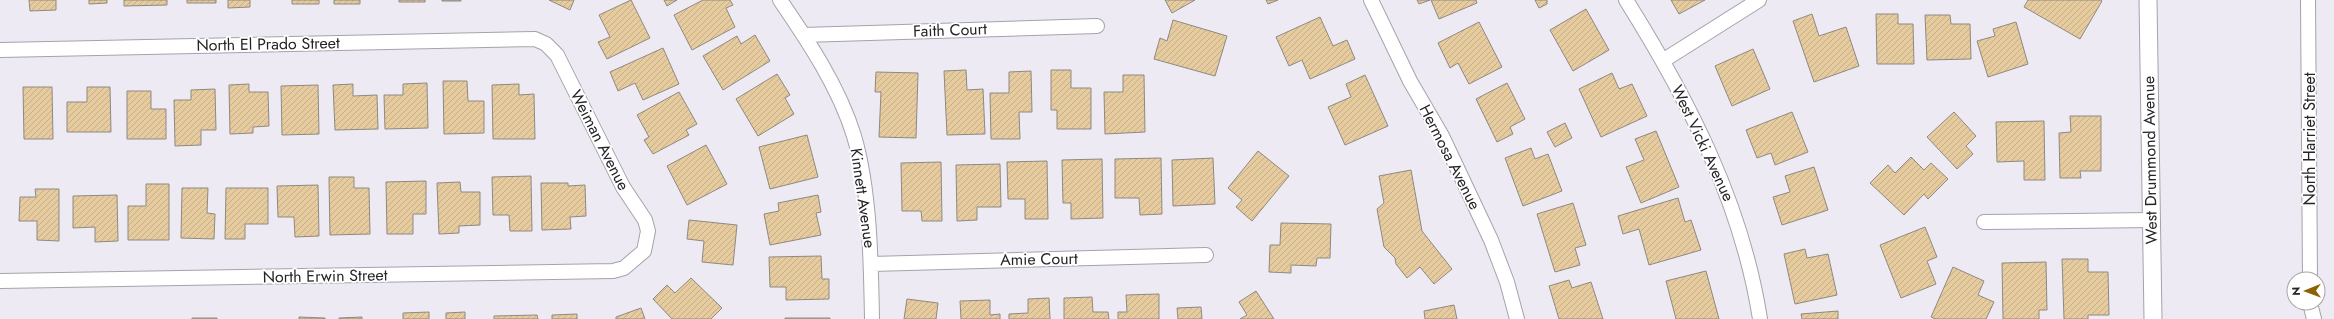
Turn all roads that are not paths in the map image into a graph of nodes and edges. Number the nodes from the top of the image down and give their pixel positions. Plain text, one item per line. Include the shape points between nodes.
1 (780, 0) edge
2 (1371, 0) edge
3 (1626, 0) edge
4 (1759, 0) edge
5 (2148, 0) edge
6 (2308, 0) edge
7 (1097, 26) dead end
8 (804, 35) junction
9 (535, 39) joint
10 (0, 50) edge
11 (1664, 60) junction
12 (2151, 220) junction
13 (1984, 222) dead end
14 (644, 250) joint
15 (1206, 255) dead end
16 (872, 264) junction
17 (2310, 271) edge
18 (0, 281) edge
19 (872, 319) edge
20 (1516, 319) edge
21 (1760, 319) edge
22 (2153, 319) edge

1 - 8 street, Kinnett Avenue
2 - 20 street, Hermosa Avenue via 1410,81 1442,136 1491,240 1507,282
3 - 11 street, West Vicki Avenue
4 - 11 street
5 - 12 street, West Drummond Avenue
6 - 17 street, North Harriet Street
7 - 8 street, Faith Court
8 - 16 street, Kinnett Avenue via 833,87 853,134 861,164
9 - 10 street, North El Prado Street
9 - 14 street, Weiman Avenue via 546,44 558,55 622,187 645,220 648,231
11 - 21 street, West Vicki Avenue via 1729,197 1756,289
12 - 13 street
12 - 22 street, West Drummond Avenue
14 - 18 street, North Erwin Street via 624,268 613,271
15 - 16 street, Amie Court
16 - 19 street, Kinnett Avenue

